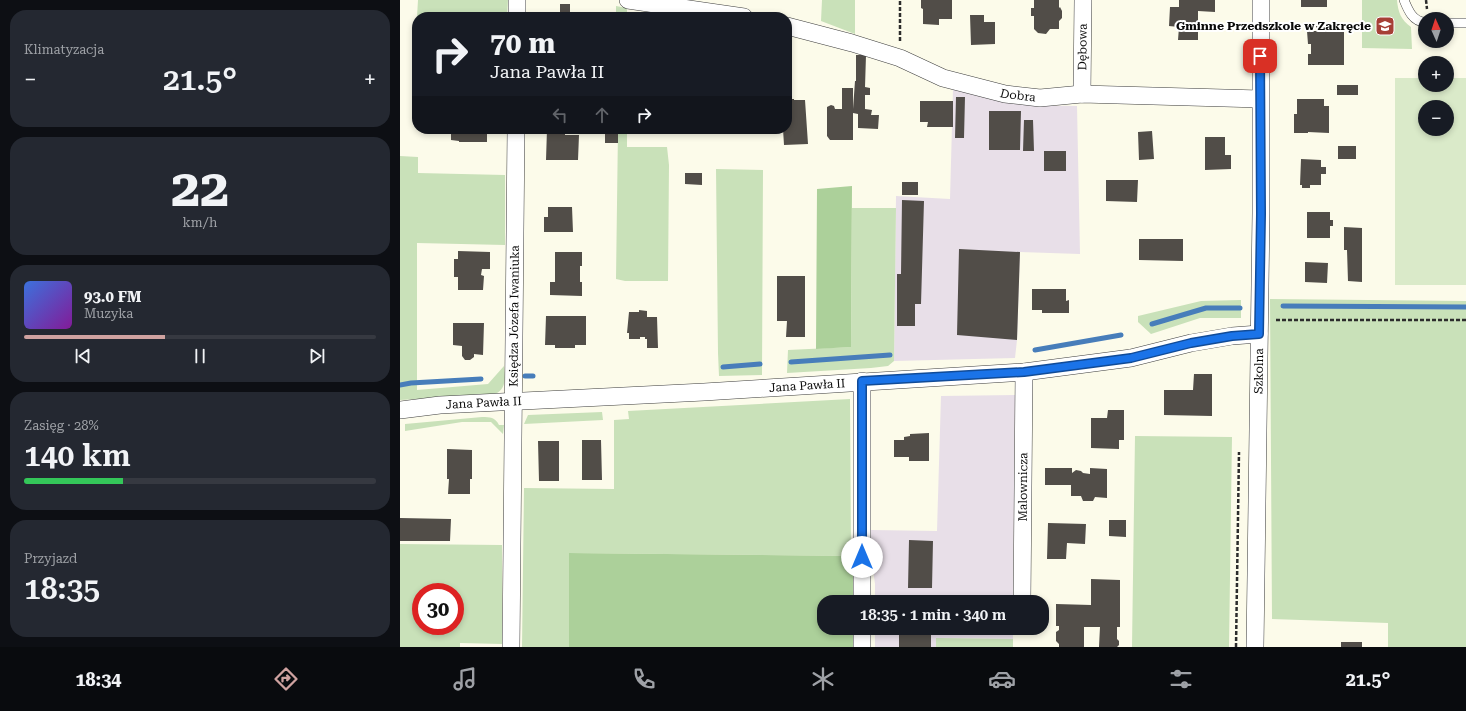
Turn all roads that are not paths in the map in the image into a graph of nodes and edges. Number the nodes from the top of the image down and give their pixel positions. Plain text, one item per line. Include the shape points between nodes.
1 (518, 0) edge
2 (628, 0) edge
3 (1083, 0) edge
4 (1261, 0) edge
5 (1404, 0) edge
6 (517, 12) edge
7 (710, 12) edge
8 (1418, 20) edge
9 (1454, 23) edge
10 (1466, 23) edge
11 (792, 27) edge
12 (1082, 94) junction
13 (1260, 99) junction
14 (516, 134) edge
15 (1259, 327) junction
16 (1024, 372) junction
17 (862, 381) junction
18 (513, 401) junction
19 (400, 410) edge
20 (862, 595) edge
21 (1022, 595) edge
22 (862, 635) edge
23 (511, 647) edge
24 (862, 647) edge
25 (1255, 647) edge

1 - 6 street
2 - 7 street
3 - 12 street, Dębowa
4 - 13 street, Szkolna
5 - 8 lane via 1410,14
9 - 10 lane
11 - 12 street, Dobra via 852,42 900,58 943,78 1005,94 1040,98
12 - 13 street, Dobra
13 - 15 street, Szkolna
14 - 18 street, Księdza Józefa Iwaniuka
15 - 16 street, Jana Pawła II via 1232,336 1131,358
15 - 25 street, Szkolna
16 - 17 street, Jana Pawła II
16 - 21 street, Malownicza
17 - 18 street, Jana Pawła II
17 - 20 street
18 - 19 street, Jana Pawła II
18 - 23 street, Księdza Józefa Iwaniuka
22 - 24 street

